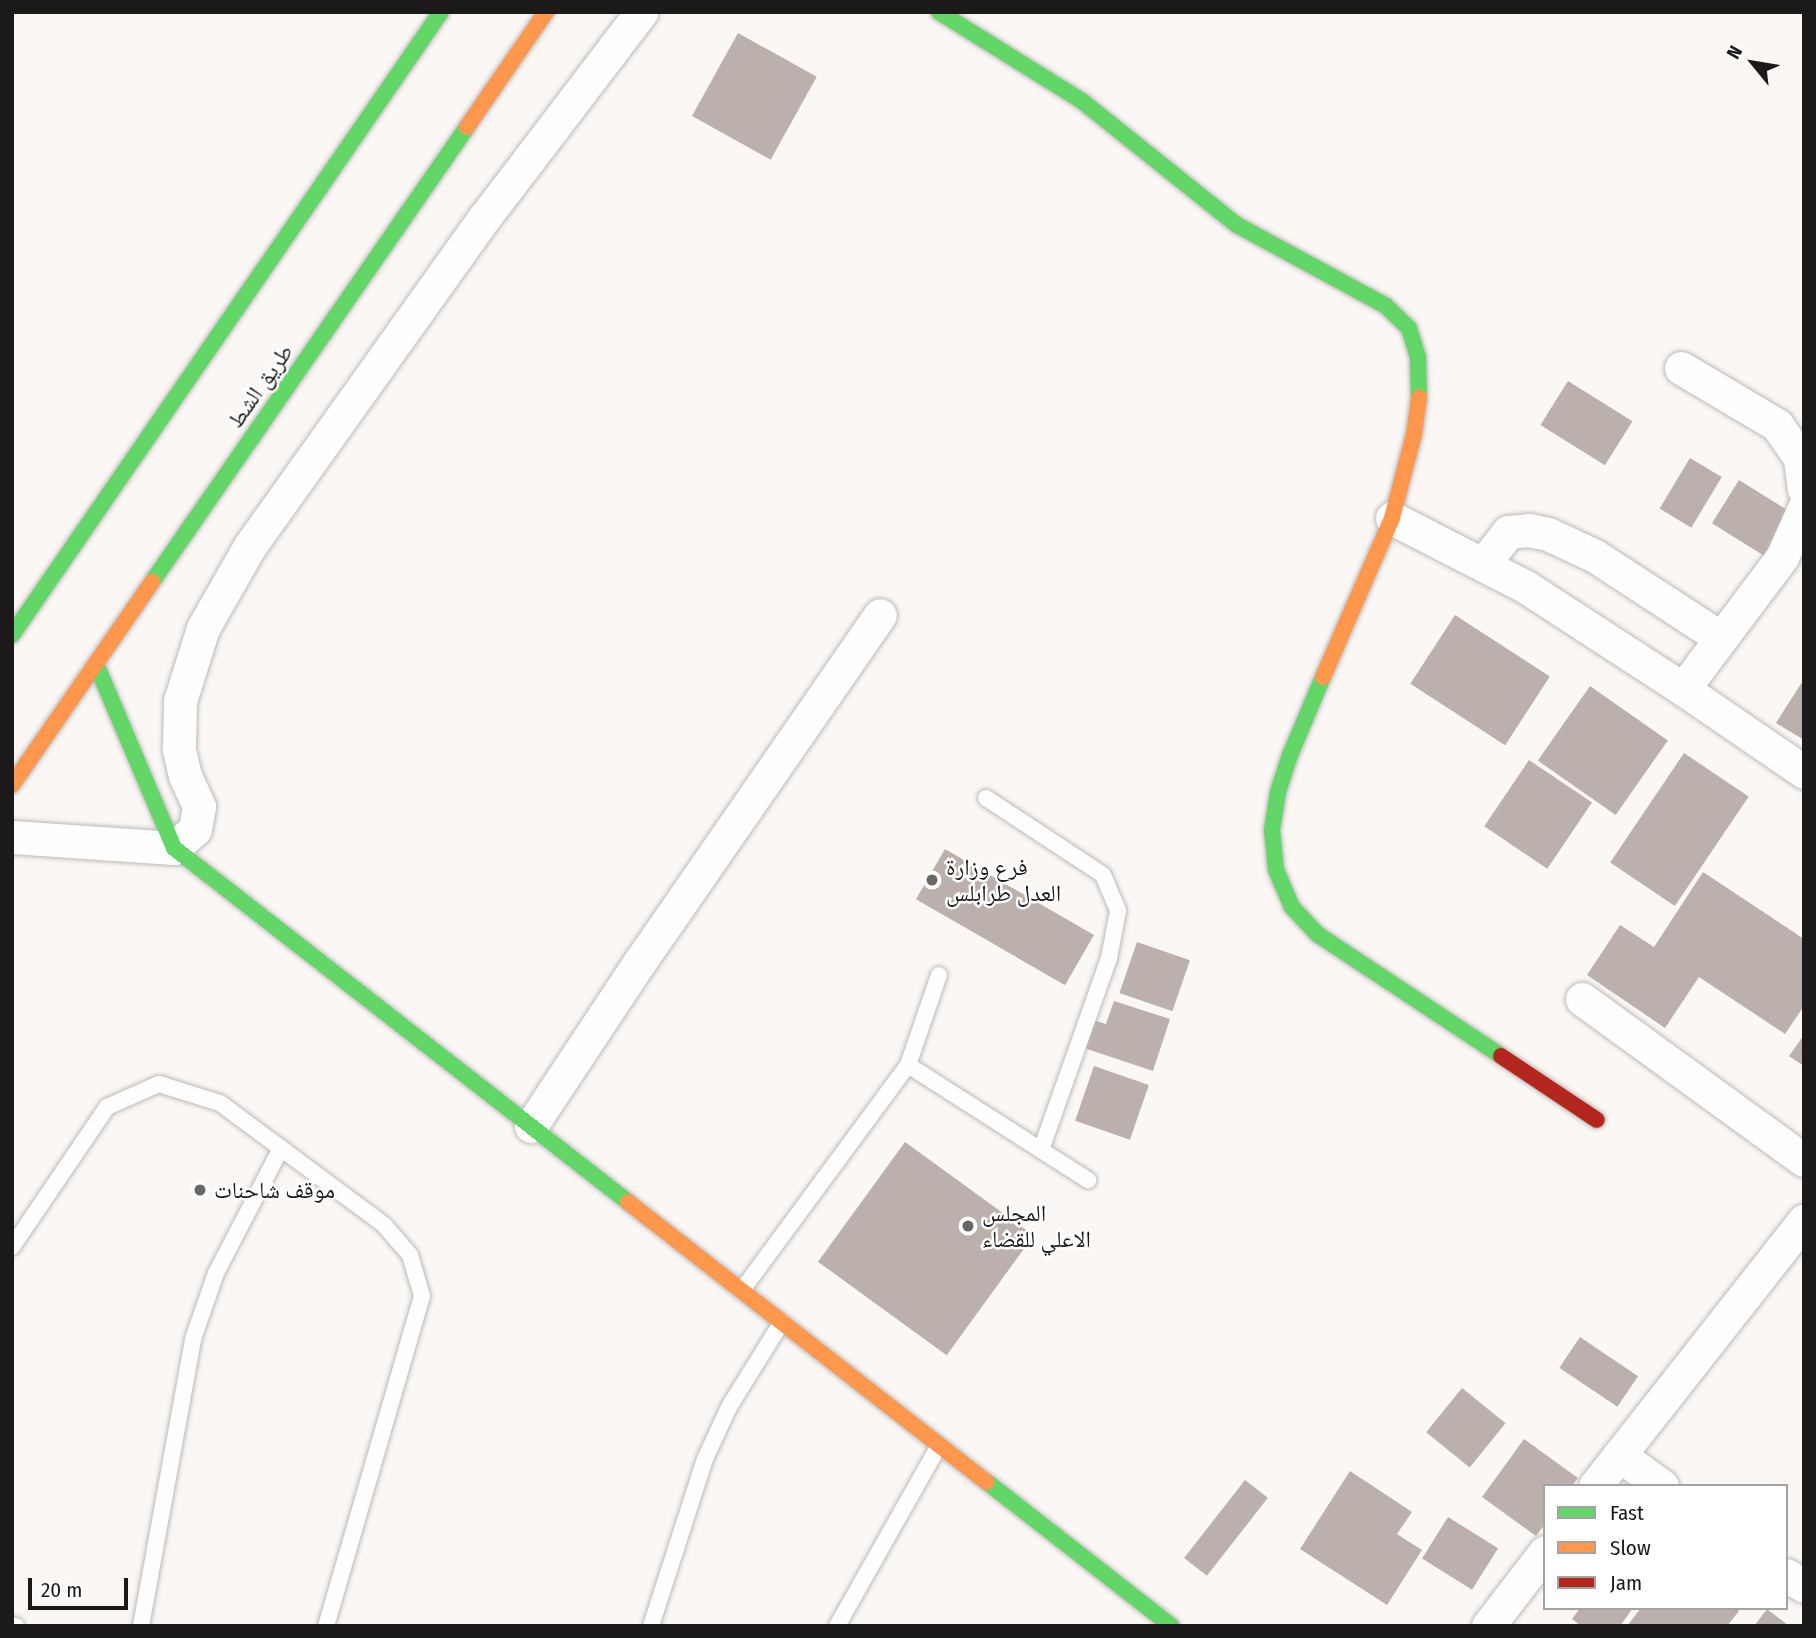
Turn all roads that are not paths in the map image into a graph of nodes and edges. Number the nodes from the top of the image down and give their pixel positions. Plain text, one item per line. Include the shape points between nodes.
1 (441, 12) edge
2 (546, 12) edge
3 (641, 12) edge
4 (939, 12) edge
5 (1681, 368) dead end
6 (1804, 489) edge
7 (1804, 508) edge
8 (1392, 518) junction
9 (1484, 563) junction
10 (880, 615) dead end
11 (12, 635) edge
12 (1721, 638) junction
13 (96, 664) junction
14 (1684, 689) junction
15 (1804, 772) edge
16 (12, 785) edge
17 (986, 798) dead end
18 (12, 837) edge
19 (174, 848) junction
20 (939, 975) dead end
21 (1582, 999) dead end
22 (908, 1065) junction
23 (1597, 1120) dead end
24 (531, 1126) junction
25 (281, 1148) junction
26 (1041, 1150) junction
27 (1804, 1160) edge
28 (1088, 1180) dead end
29 (1804, 1220) edge
30 (12, 1247) edge
31 (742, 1290) junction
32 (782, 1322) junction
33 (939, 1446) junction
34 (1619, 1455) junction
35 (1597, 1484) edge
36 (1659, 1484) edge
37 (1543, 1555) edge
38 (1788, 1576) edge
39 (1804, 1586) edge
40 (141, 1626) edge
41 (326, 1626) edge
42 (651, 1626) edge
43 (837, 1626) edge
44 (1171, 1626) edge
45 (1488, 1626) edge

1 - 11 main road
2 - 13 main road, طريق الشط
3 - 19 street via 485,217 250,546 203,628 180,701 179,749 199,806 195,829
4 - 8 main road via 1082,100 1237,225 1386,306 1409,328 1418,356 1420,391
5 - 6 street via 1777,425 1800,458
7 - 12 street via 1782,557
8 - 9 street
8 - 23 main road via 1282,780 1272,830 1276,870 1292,907 1317,934
9 - 12 street via 1508,533 1529,530 1548,534 1595,556
9 - 14 street
10 - 24 street
12 - 14 street
13 - 16 main road, طريق الشط
13 - 19 main road
14 - 15 street
17 - 26 lane via 1103,875 1118,911 1109,958
18 - 19 street
19 - 24 main road
20 - 22 lane
21 - 27 street
22 - 26 lane
22 - 31 lane
24 - 31 main road
25 - 30 lane via 220,1103 159,1084 107,1107
25 - 40 lane via 216,1273 193,1339
25 - 41 lane via 384,1225 410,1255 422,1296
26 - 28 lane
29 - 34 street
31 - 32 main road
32 - 33 main road
32 - 42 lane via 729,1407 705,1459
33 - 43 lane
33 - 44 main road
34 - 35 street
34 - 36 street
37 - 45 street
38 - 39 street

